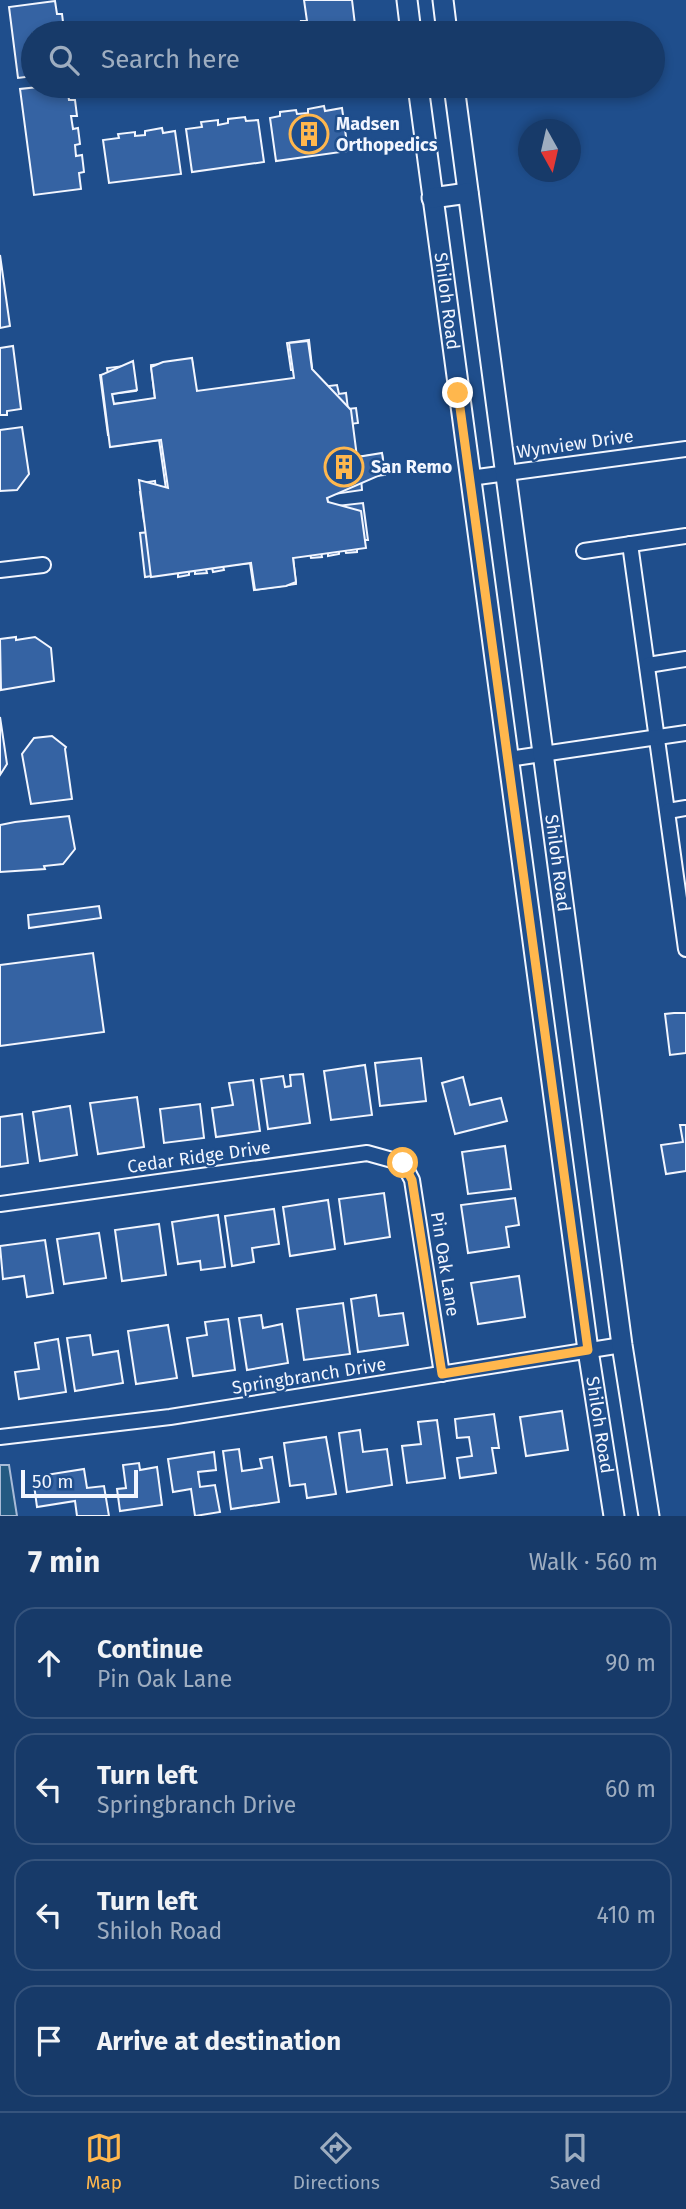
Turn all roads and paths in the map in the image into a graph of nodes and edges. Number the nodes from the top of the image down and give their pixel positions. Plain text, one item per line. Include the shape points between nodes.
1 (407, 0) edge
2 (443, 0) edge
3 (456, 0) edge
4 (410, 21) edge
5 (446, 21) edge
6 (459, 21) edge
7 (420, 98) edge
8 (456, 98) edge
9 (463, 98) edge
10 (457, 110) junction
11 (468, 193) junction
12 (432, 198) junction
13 (686, 449) edge
14 (504, 473) junction
15 (470, 478) junction
16 (686, 536) edge
17 (630, 544) junction
18 (584, 551) dead end
19 (44, 565) dead end
20 (0, 570) edge
21 (686, 659) edge
22 (648, 665) junction
23 (686, 733) edge
24 (658, 737) junction
25 (545, 754) junction
26 (508, 759) junction
27 (686, 808) edge
28 (668, 811) junction
29 (686, 949) edge
30 (577, 1010) junction
31 (542, 1014) junction
32 (403, 1163) joint
33 (0, 1204) edge
34 (622, 1345) junction
35 (588, 1350) junction
36 (442, 1374) junction
37 (0, 1437) edge
38 (614, 1516) edge
39 (649, 1516) edge

1 - 4 main road
2 - 5 main road
3 - 6 main road
7 - 12 main road, Shiloh Road
8 - 10 main road, Shiloh Road
9 - 10 main road
10 - 11 main road, Shiloh Road
11 - 12 main road
11 - 14 main road, Shiloh Road
12 - 15 main road, Shiloh Road
13 - 14 street, Wynview Drive
14 - 15 street, Wynview Drive
14 - 25 main road, Shiloh Road
15 - 26 main road, Shiloh Road
16 - 17 street
17 - 18 street
17 - 22 street
19 - 20 street
21 - 22 street
22 - 24 street
23 - 24 street
24 - 25 street
24 - 28 street
25 - 26 street
25 - 30 main road, Shiloh Road
26 - 31 main road, Shiloh Road
27 - 28 street
28 - 29 street
30 - 31 main road
30 - 34 main road, Shiloh Road
31 - 35 main road, Shiloh Road
32 - 33 street, Cedar Ridge Drive via 367,1153
32 - 36 street, Pin Oak Lane via 412,1180
34 - 35 street, Springbranch Drive
34 - 39 main road, Shiloh Road
35 - 36 street, Springbranch Drive
35 - 38 main road, Shiloh Road
36 - 37 street, Springbranch Drive via 170,1417

